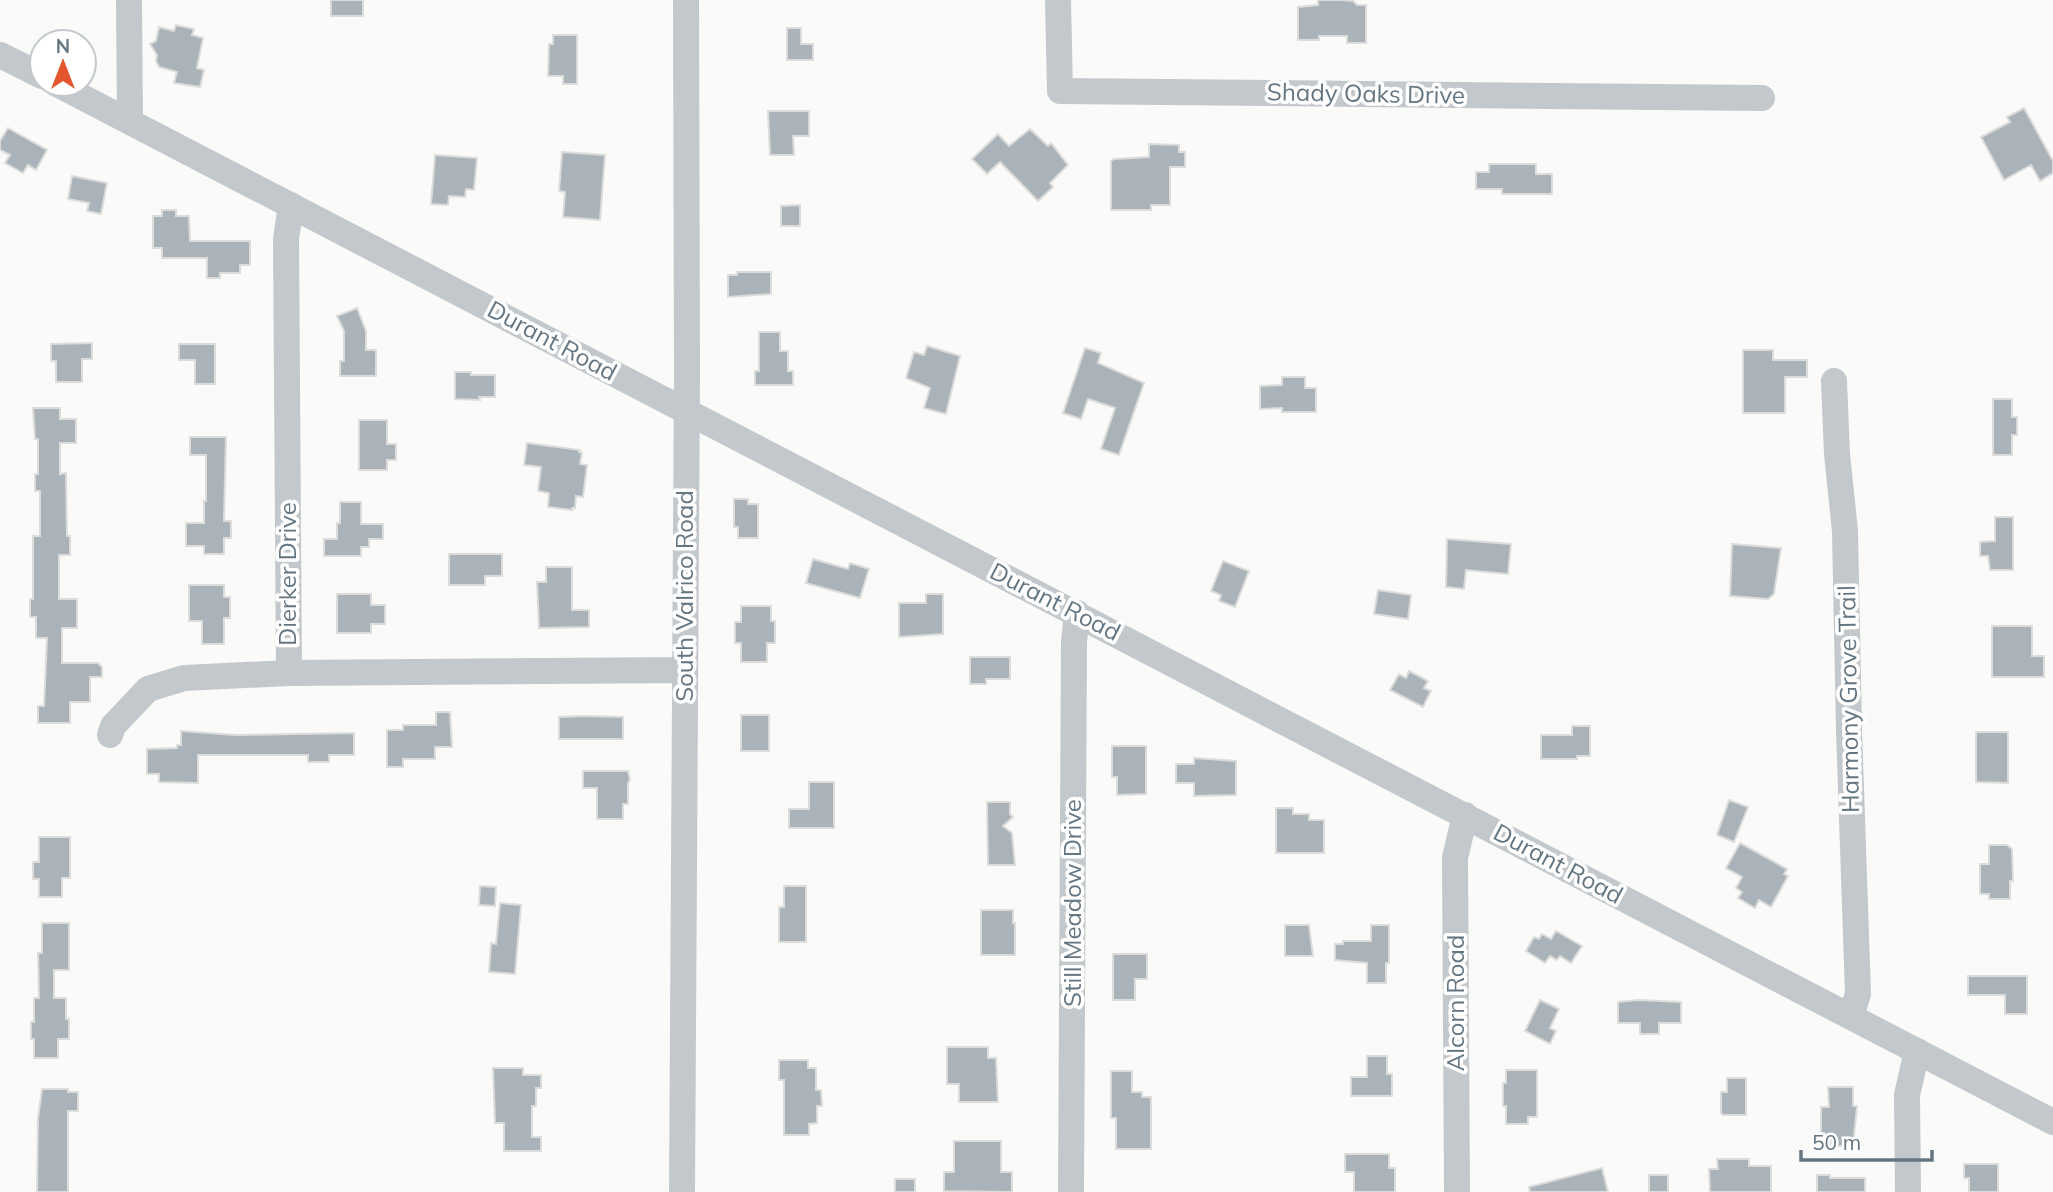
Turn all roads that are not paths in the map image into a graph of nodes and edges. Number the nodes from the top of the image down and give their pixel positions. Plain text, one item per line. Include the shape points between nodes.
1 (129, 0) edge
2 (687, 0) edge
3 (1058, 0) edge
4 (0, 54) edge
5 (28, 69) edge
6 (84, 98) edge
7 (1762, 98) dead end
8 (130, 122) junction
9 (291, 205) junction
10 (1834, 382) dead end
11 (685, 411) junction
12 (1077, 613) junction
13 (684, 670) junction
14 (289, 673) junction
15 (110, 735) dead end
16 (1465, 815) junction
17 (1851, 1016) junction
18 (1917, 1051) junction
19 (2053, 1122) edge
20 (682, 1192) edge
21 (1071, 1192) edge
22 (1457, 1192) edge
23 (1908, 1192) edge

1 - 8 street
2 - 11 street, South Valrico Road
3 - 7 street, Shady Oaks Drive via 1060,91
4 - 5 street
6 - 8 street, Durant Road
8 - 9 street, Durant Road
9 - 11 street, Durant Road
9 - 14 street, Dierker Drive via 286,239
10 - 17 street, Harmony Grove Trail via 1845,531 1858,994
11 - 12 street, Durant Road
11 - 13 street, South Valrico Road
12 - 16 street, Durant Road
12 - 21 street, Still Meadow Drive
13 - 14 street, Dierker Drive
13 - 20 street, South Valrico Road
14 - 15 street via 184,678 148,689
16 - 17 street, Durant Road
16 - 22 street, Alcorn Road via 1455,858
17 - 18 street, Durant Road
18 - 19 street, Durant Road
18 - 23 street via 1907,1095

